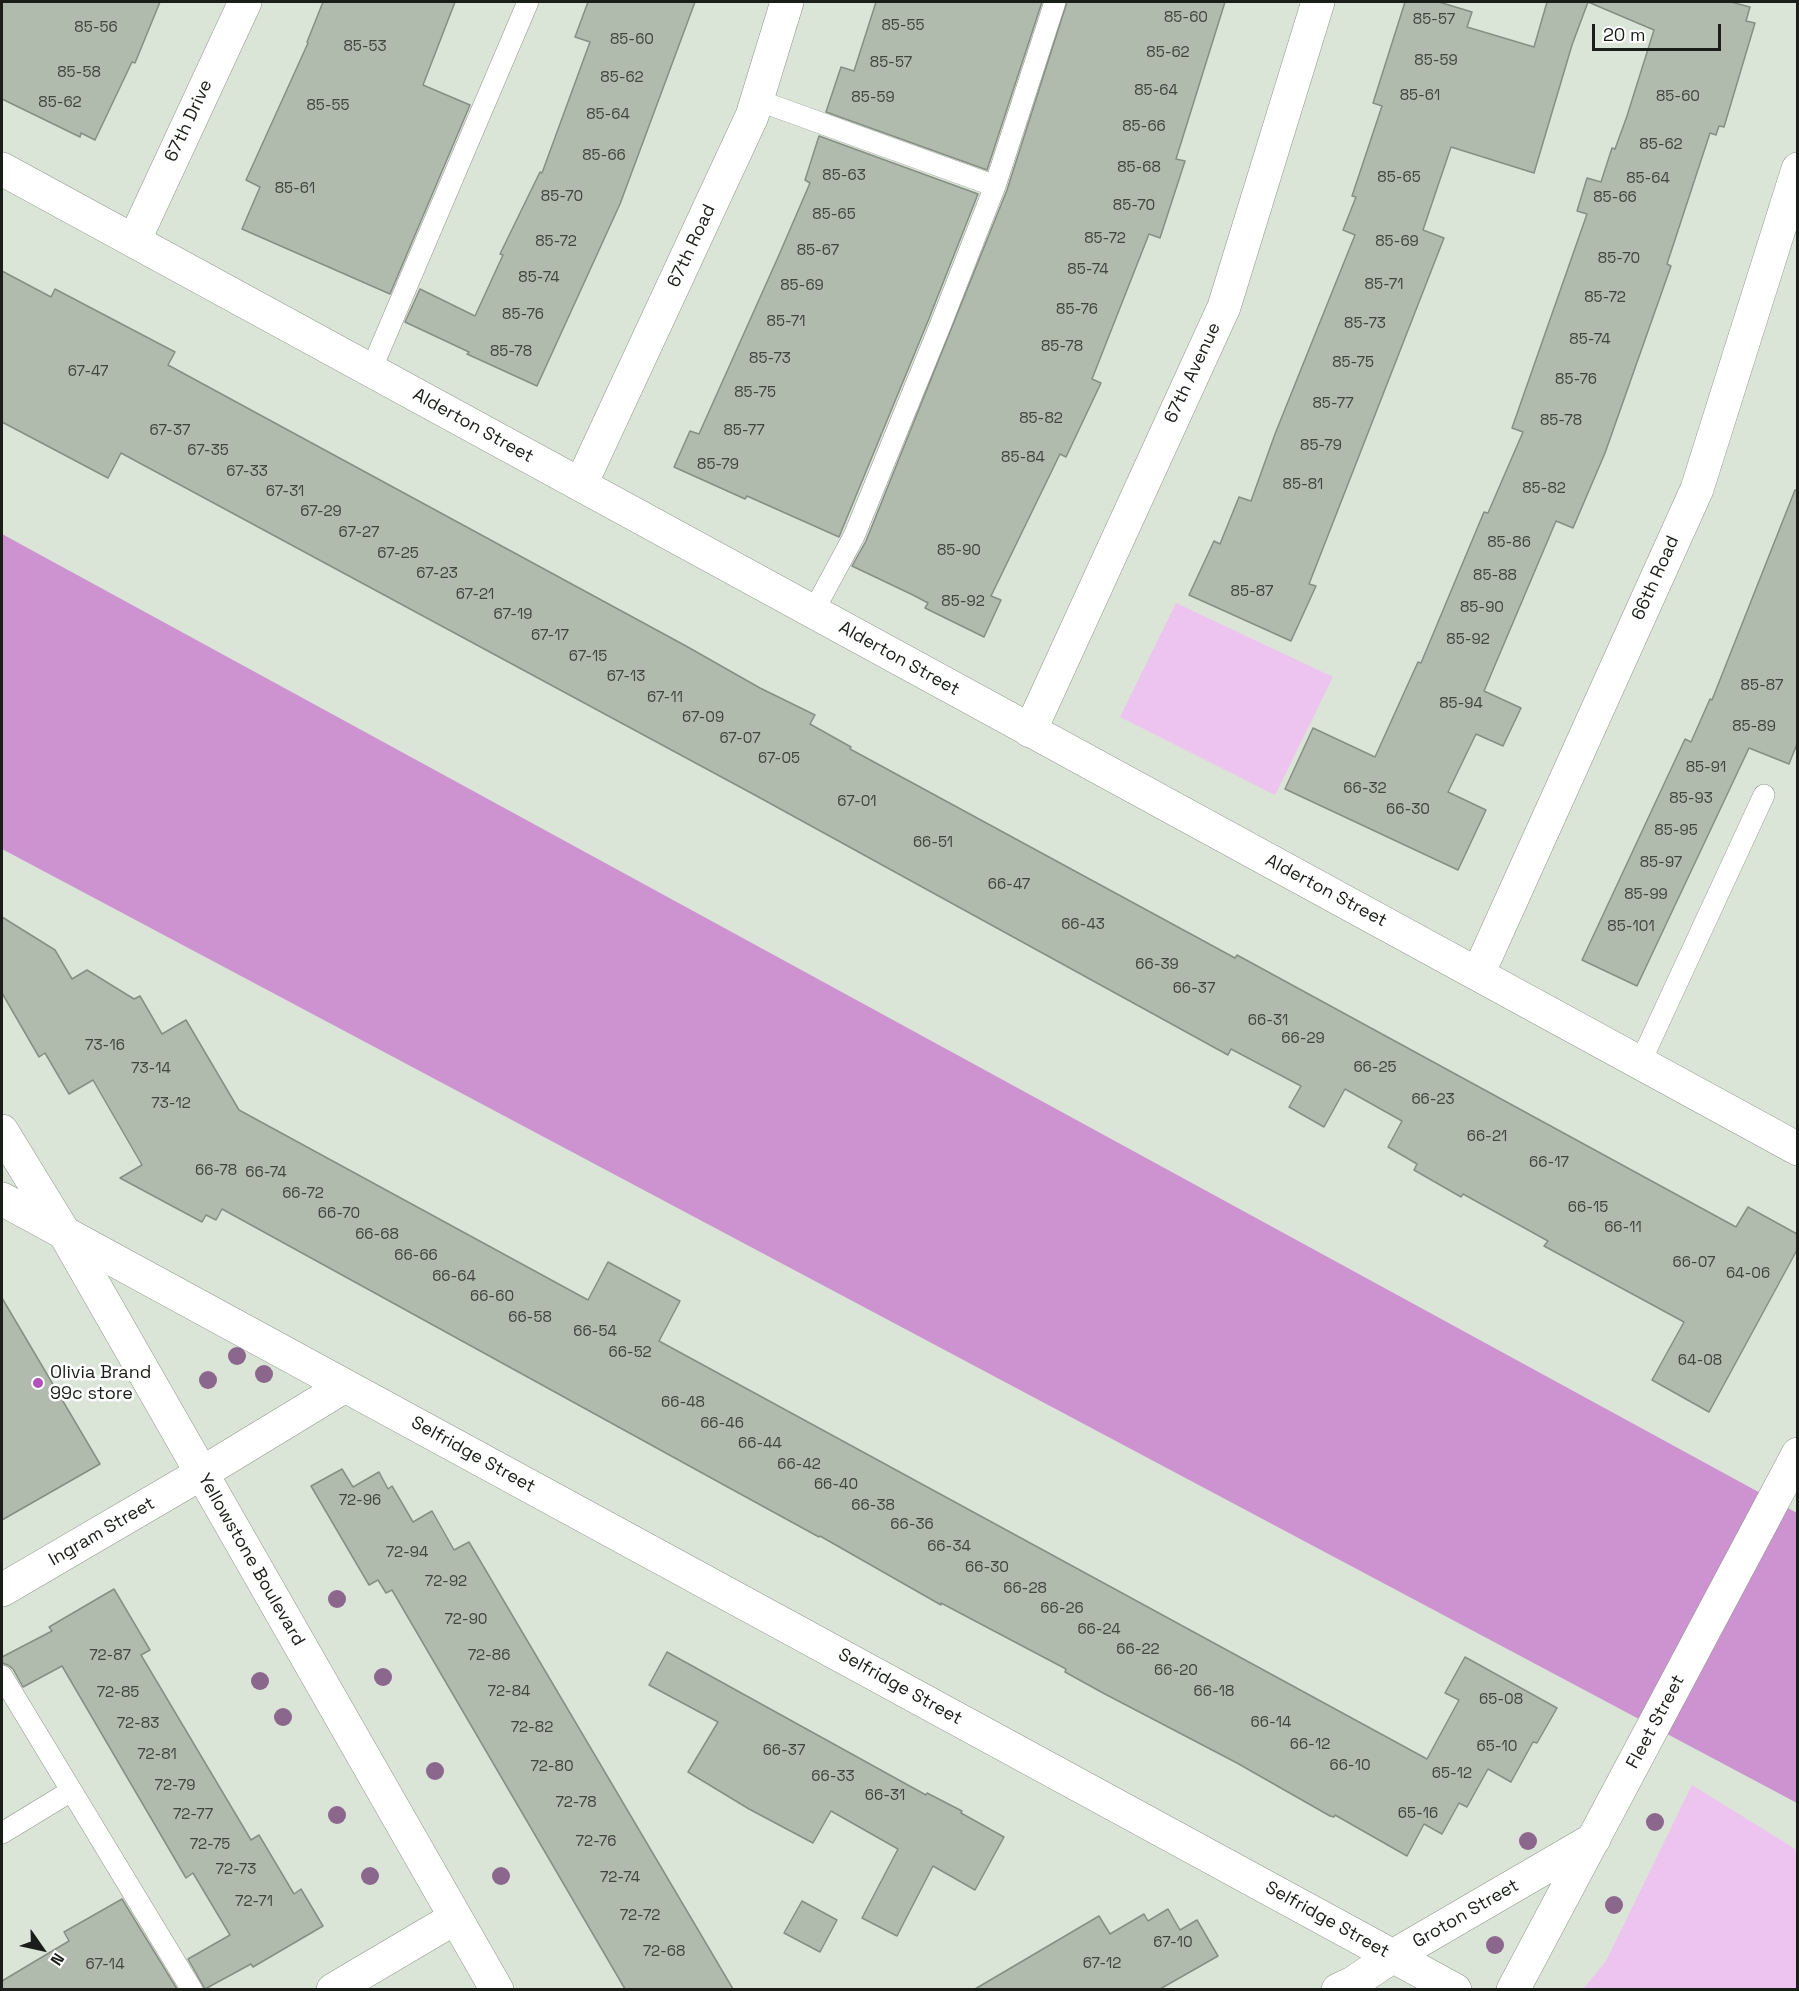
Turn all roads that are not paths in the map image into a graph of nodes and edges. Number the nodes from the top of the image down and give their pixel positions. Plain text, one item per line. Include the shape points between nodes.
1 (245, 2) edge
2 (528, 2) edge
3 (787, 2) edge
4 (1054, 2) edge
5 (1318, 2) edge
6 (757, 100) junction
7 (2, 169) edge
8 (1797, 169) edge
9 (995, 186) junction
10 (134, 241) junction
11 (371, 370) junction
12 (581, 484) junction
13 (813, 612) junction
14 (1030, 730) junction
15 (1764, 795) dead end
16 (1478, 974) junction
17 (1640, 1063) junction
18 (2, 1131) edge
19 (1797, 1149) edge
20 (2, 1199) edge
21 (65, 1234) junction
22 (345, 1386) junction
23 (1797, 1454) edge
24 (201, 1473) junction
25 (2, 1590) edge
26 (2, 1676) edge
27 (71, 1791) junction
28 (2, 1833) edge
29 (1594, 1839) junction
30 (455, 1918) junction
31 (1393, 1956) junction
32 (192, 1989) edge
33 (333, 1989) edge
34 (497, 1989) edge
35 (1338, 1989) edge
36 (1455, 1989) edge
37 (1513, 1989) edge

1 - 10 street, 67th Drive
2 - 11 lane
3 - 6 street, 67th Road
4 - 9 lane
5 - 14 street, 67th Avenue via 1224,307
6 - 9 lane
6 - 12 street, 67th Road
7 - 10 street, Alderton Street
8 - 16 street, 66th Road via 1697,489
9 - 13 lane via 854,536
10 - 11 street, Alderton Street
11 - 12 street, Alderton Street
12 - 13 street, Alderton Street
13 - 14 street, Alderton Street
14 - 16 street, Alderton Street
15 - 17 lane
16 - 17 street, Alderton Street
17 - 19 street, Alderton Street
18 - 21 street, Yellowstone Boulevard
20 - 21 street, Selfridge Street
21 - 22 street, Selfridge Street
21 - 24 street, Yellowstone Boulevard
22 - 24 street
22 - 31 street, Selfridge Street
23 - 29 street, Fleet Street
24 - 25 street, Ingram Street
24 - 30 street, Yellowstone Boulevard
26 - 27 lane
27 - 28 lane
27 - 32 lane
29 - 31 street, Groton Street
29 - 37 street, Fleet Street
30 - 33 street
30 - 34 street, Yellowstone Boulevard
31 - 35 street, Groton Street
31 - 36 street, Selfridge Street

